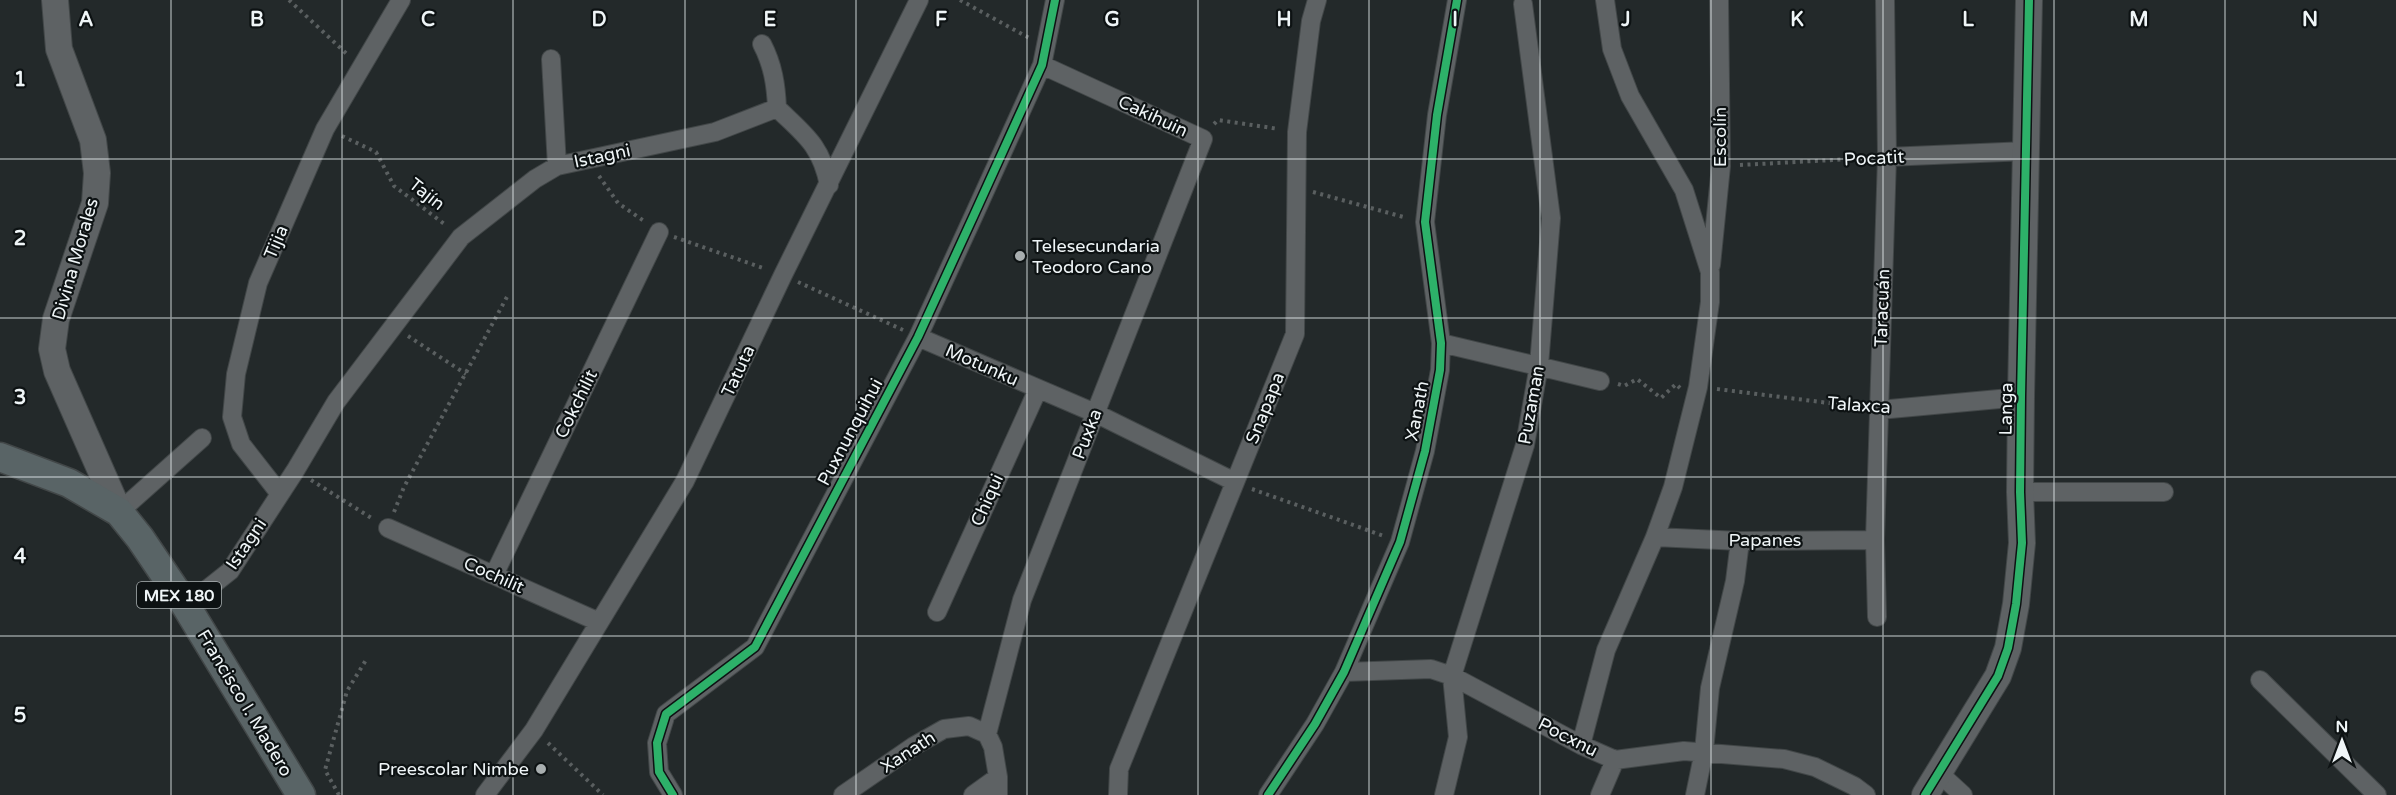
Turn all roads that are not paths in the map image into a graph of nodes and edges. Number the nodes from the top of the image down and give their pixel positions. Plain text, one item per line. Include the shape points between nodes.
1 (55, 0) edge
2 (400, 0) edge
3 (919, 0) edge
4 (1054, 0) edge
5 (1317, 0) edge
6 (1457, 0) edge
7 (1605, 0) edge
8 (1719, 0) edge
9 (1885, 0) edge
10 (2029, 0) edge
11 (1523, 4) dead end
12 (762, 44) dead end
13 (1044, 56) junction
14 (551, 58) dead end
15 (777, 108) junction
16 (1203, 139) joint
17 (2027, 152) junction
18 (1887, 158) junction
19 (557, 166) junction
20 (829, 185) junction
21 (658, 232) road end
22 (1710, 273) junction
23 (918, 337) junction
24 (1441, 343) junction
25 (1539, 365) junction
26 (1599, 381) road end
27 (1038, 389) junction
28 (2021, 397) junction
29 (1879, 410) junction
30 (1095, 413) junction
31 (202, 438) dead end
32 (0, 457) edge
33 (1235, 482) junction
34 (2020, 492) junction
35 (2164, 492) dead end
36 (280, 494) junction
37 (119, 512) junction
38 (388, 528) road end
39 (1655, 537) junction
40 (1875, 540) junction
41 (1740, 541) junction
42 (494, 575) junction
43 (186, 606) junction
44 (937, 612) dead end
45 (1877, 617) dead end
46 (599, 622) junction
47 (1344, 672) junction
48 (1452, 676) junction
49 (2260, 680) dead end
50 (987, 734) junction
51 (1581, 745) junction
52 (1704, 751) junction
53 (1615, 760) junction
54 (1939, 773) junction
55 (998, 786) edge
56 (301, 795) edge
57 (485, 795) edge
58 (673, 795) edge
59 (843, 795) edge
60 (973, 795) edge
61 (1118, 795) edge
62 (1268, 795) edge
63 (1444, 795) edge
64 (1600, 795) edge
65 (1695, 795) edge
66 (1866, 795) edge
67 (1926, 795) edge
68 (1964, 795) edge
69 (2376, 795) edge

1 - 37 street, Divina Morales via 59,49 93,140 97,173 95,203 56,320 52,349 57,371
2 - 36 street, Tijia via 325,129 258,283 236,374 232,417 241,444
3 - 20 street, Tatuta
4 - 13 street, Puxnunquihui
5 - 33 street, Snapapa via 1297,132 1295,334
6 - 24 street, Xanath via 1437,115 1425,222
7 - 22 street via 1612,50 1630,96 1684,190
8 - 22 street, Escolín via 1721,165
9 - 18 street, Taracuán
10 - 17 street, Langa
11 - 25 street, Puzaman via 1551,218
12 - 15 street via 776,83
13 - 16 street, Cakihuin
13 - 23 street, Puxnunquihui
14 - 19 street
15 - 19 street, Istagni via 715,132
15 - 20 street via 815,145
16 - 30 street, Puxka
17 - 18 street, Pocatit
17 - 28 street, Langa
18 - 29 street, Taracuán
19 - 36 street, Istagni via 461,237 336,402
20 - 46 street, Tatuta via 685,481
21 - 42 street, Cokchilit
22 - 39 street via 1710,302 1696,395 1673,487
23 - 27 street, Motunku
23 - 58 street, Puxnunquihui via 755,647 666,714 657,743 658,772
24 - 25 street
24 - 47 street, Xanath via 1425,451 1400,542
25 - 26 street
25 - 48 street, Puzaman via 1525,445
27 - 30 street, Motunku
27 - 44 street, Chiqui
28 - 29 street, Talaxca
28 - 34 street, Langa
29 - 40 street, Taracuán
30 - 33 street, Motunku
30 - 50 street, Puxka via 1022,600
31 - 37 street
32 - 37 main road, Francisco I. Madero / MEX 180 via 69,483
33 - 61 street, Snapapa via 1119,769
34 - 35 street
34 - 54 street, Langa via 2022,543 2008,648 1998,676
36 - 43 street, Istagni via 230,571
37 - 43 main road, Francisco I. Madero / MEX 180
38 - 42 street, Cochilit
39 - 41 street, Papanes
39 - 51 street via 1606,650
40 - 41 street, Papanes
40 - 45 street, Taracuán
41 - 52 street via 1735,581 1710,688
42 - 46 street, Cochilit
43 - 56 main road, Francisco I. Madero / MEX 180
46 - 57 street, Tatuta via 534,730
47 - 48 street, Pocxnu via 1431,669
47 - 62 street, Xanath
48 - 51 street, Pocxnu
48 - 63 street, Puzaman via 1458,737
49 - 69 street
50 - 55 street via 993,747
50 - 59 street, Xanath via 969,726 944,729
51 - 53 street, Pocxnu
52 - 53 street, Pocxnu
52 - 65 street
52 - 66 street, Pocxnu via 1784,759 1815,767
53 - 64 street
54 - 67 street, Langa
54 - 68 street
55 - 60 street

